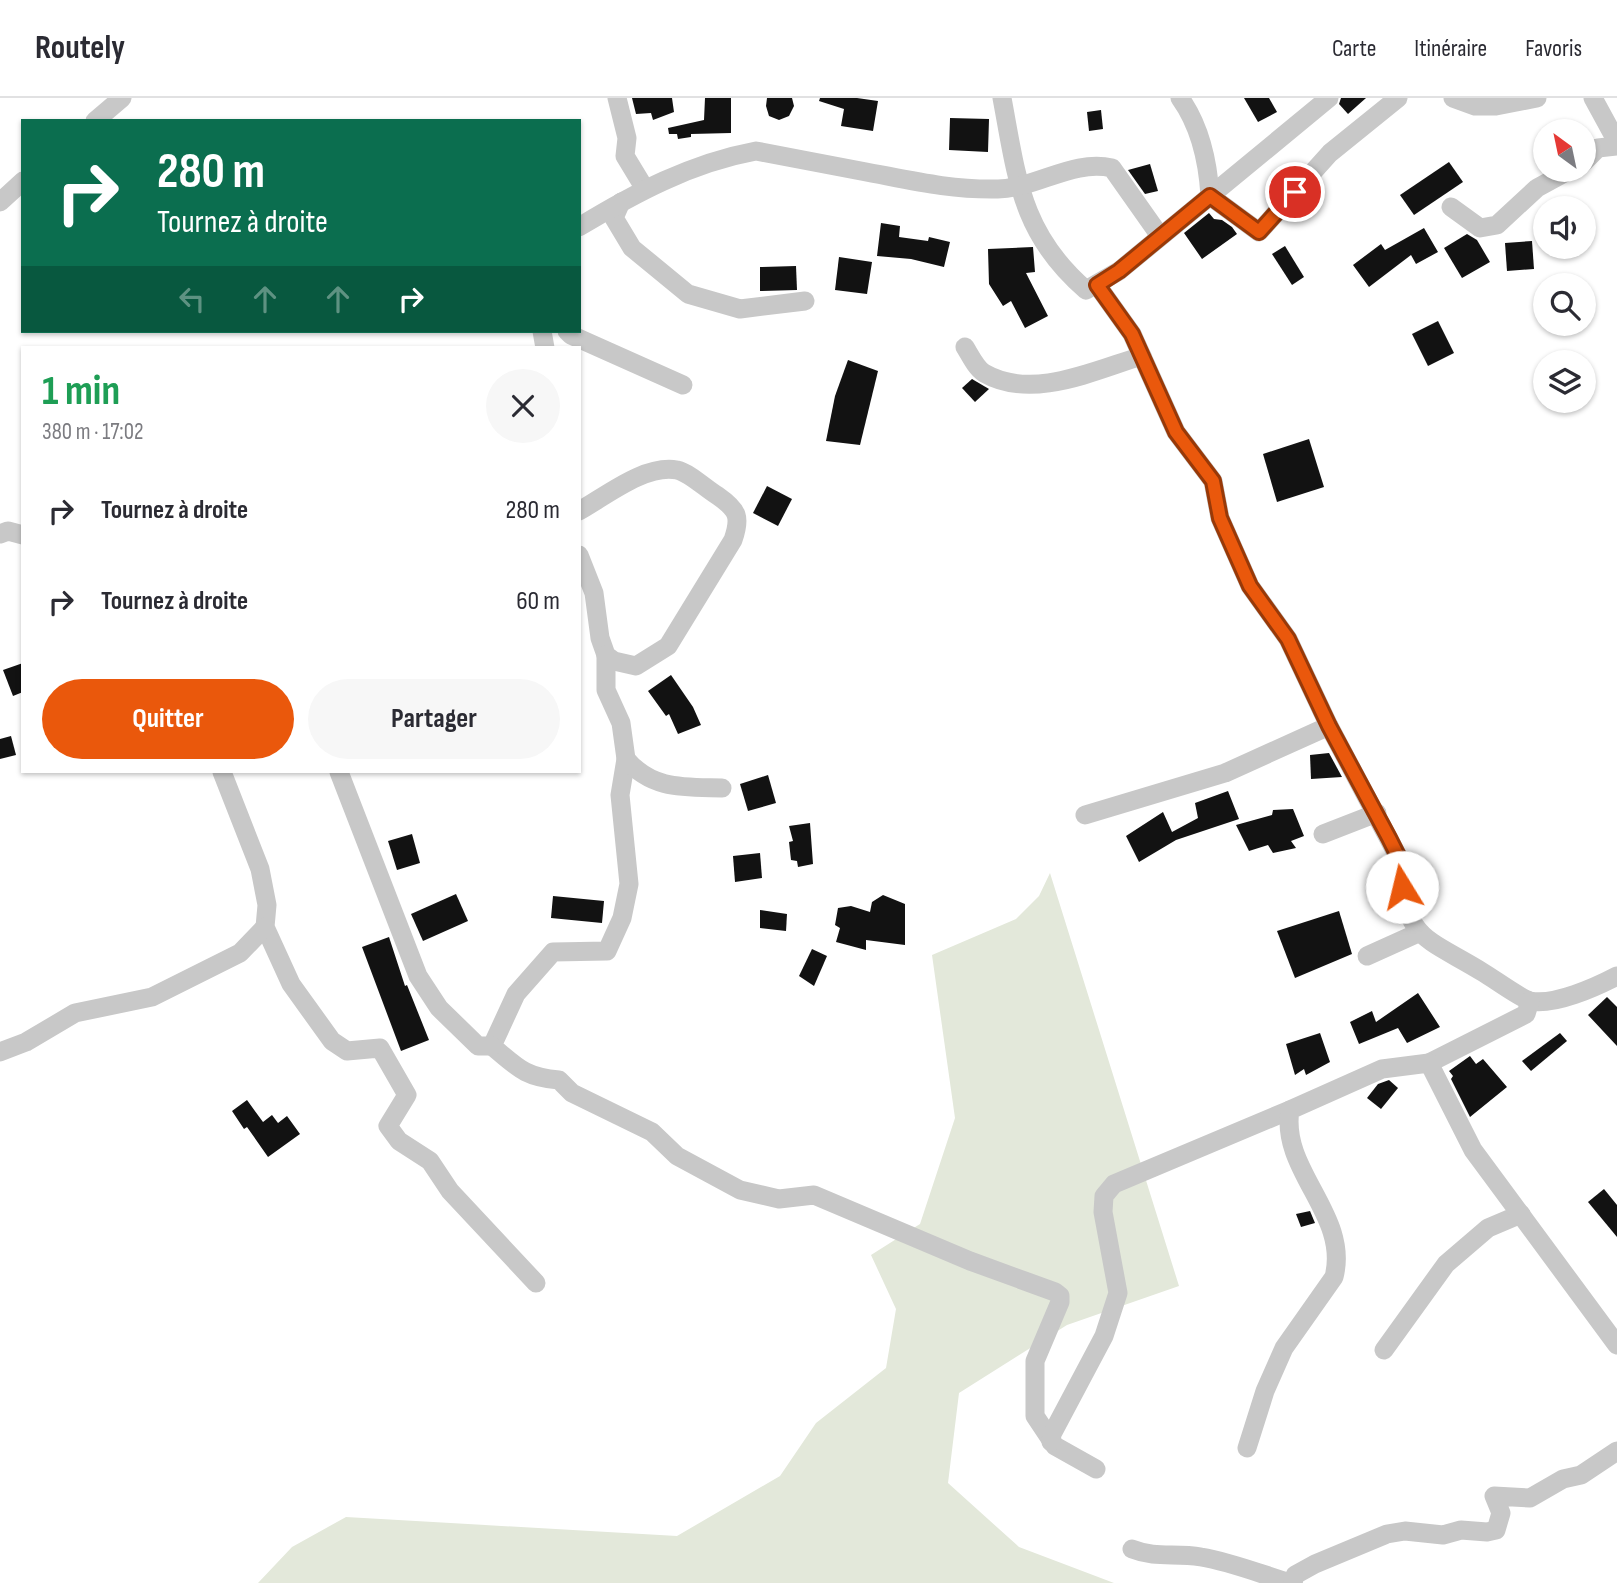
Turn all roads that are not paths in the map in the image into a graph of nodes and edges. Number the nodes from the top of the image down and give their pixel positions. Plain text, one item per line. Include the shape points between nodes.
1 (122, 98) edge
2 (617, 98) edge
3 (1002, 98) edge
4 (1180, 98) edge
5 (1329, 98) edge
6 (1398, 98) edge
7 (1454, 98) edge
8 (1537, 98) edge
9 (1593, 98) edge
10 (96, 119) edge
11 (1617, 144) edge
12 (1596, 150) edge
13 (1549, 182) edge
14 (21, 183) edge
15 (1019, 187) junction
16 (645, 189) junction
17 (1210, 196) junction
18 (0, 202) edge
19 (621, 202) junction
20 (1451, 207) dead end
21 (581, 227) edge
22 (1160, 236) junction
23 (1097, 285) junction
24 (805, 301) dead end
25 (569, 333) edge
26 (965, 347) dead end
27 (1142, 356) junction
28 (683, 385) dead end
29 (581, 510) edge
30 (0, 534) edge
31 (21, 534) edge
32 (581, 560) edge
33 (606, 654) junction
34 (1329, 726) junction
35 (626, 759) junction
36 (222, 773) edge
37 (339, 773) edge
38 (722, 788) dead end
39 (1377, 813) junction
40 (1085, 815) dead end
41 (1323, 834) dead end
42 (265, 927) junction
43 (1418, 933) junction
44 (1367, 956) dead end
45 (1617, 976) edge
46 (1530, 1001) junction
47 (492, 1046) junction
48 (0, 1052) edge
49 (1429, 1063) junction
50 (1290, 1110) junction
51 (1521, 1214) junction
52 (536, 1283) dead end
53 (1617, 1345) edge
54 (1384, 1350) dead end
55 (1051, 1442) junction
56 (1247, 1448) dead end
57 (1617, 1451) edge
58 (1096, 1469) dead end
59 (1132, 1549) dead end
60 (1292, 1583) edge

1 - 10 street
2 - 16 street via 627,138 625,156
3 - 15 street
4 - 17 street via 1206,157
5 - 17 street
6 - 17 street via 1330,153 1259,232
7 - 8 street via 1475,106 1496,106
9 - 11 street
11 - 12 street
13 - 20 street via 1497,225 1480,228
14 - 18 street
15 - 16 street via 942,187 756,151 695,167
15 - 22 street via 1088,166 1112,168
15 - 23 street via 1039,236 1066,272 1086,290
16 - 19 street
17 - 22 street
19 - 21 street
19 - 24 street via 614,218 632,248 688,294 740,309
22 - 23 street
23 - 27 street
25 - 28 street
26 - 27 street via 982,372 1014,385 1056,382
27 - 34 street via 1176,432 1213,481 1220,518 1250,586 1288,639
29 - 33 street via 645,473 680,471 733,507 739,524 668,646 636,666 614,661
30 - 31 street
32 - 33 street via 594,593
33 - 35 street via 606,691 621,723
34 - 39 street
34 - 40 street via 1225,773
35 - 38 street via 637,772 669,786
35 - 47 street via 620,795 629,884 622,918 607,951 553,952 516,994
36 - 42 street via 260,869 267,905
37 - 47 street via 418,976 439,1008 465,1034 478,1046
39 - 41 street
39 - 43 street via 1401,862 1407,912
42 - 48 street via 240,953 152,997 75,1013
42 - 52 street via 291,984 332,1041 347,1051 380,1048 407,1095 388,1126 393,1133 429,1161 450,1191
43 - 44 street
43 - 46 street
45 - 46 street via 1566,999
46 - 49 street via 1526,1014
47 - 55 street via 520,1070 536,1078 559,1080 572,1093 652,1132 677,1156 740,1190 779,1199 814,1195 1055,1292 1060,1302 1035,1361 1035,1416
49 - 50 street via 1382,1069
49 - 51 street via 1473,1150
50 - 55 street via 1114,1184 1104,1196 1118,1293 1104,1336
50 - 56 street via 1288,1131 1294,1152 1327,1216 1337,1265 1334,1277 1284,1348
51 - 53 street
51 - 54 street via 1488,1228 1446,1264
55 - 58 street
57 - 60 street via 1581,1475 1563,1479 1530,1498 1494,1496 1501,1513 1496,1530 1387,1534 1315,1564 1295,1575
59 - 60 street via 1149,1556 1187,1554 1215,1559

